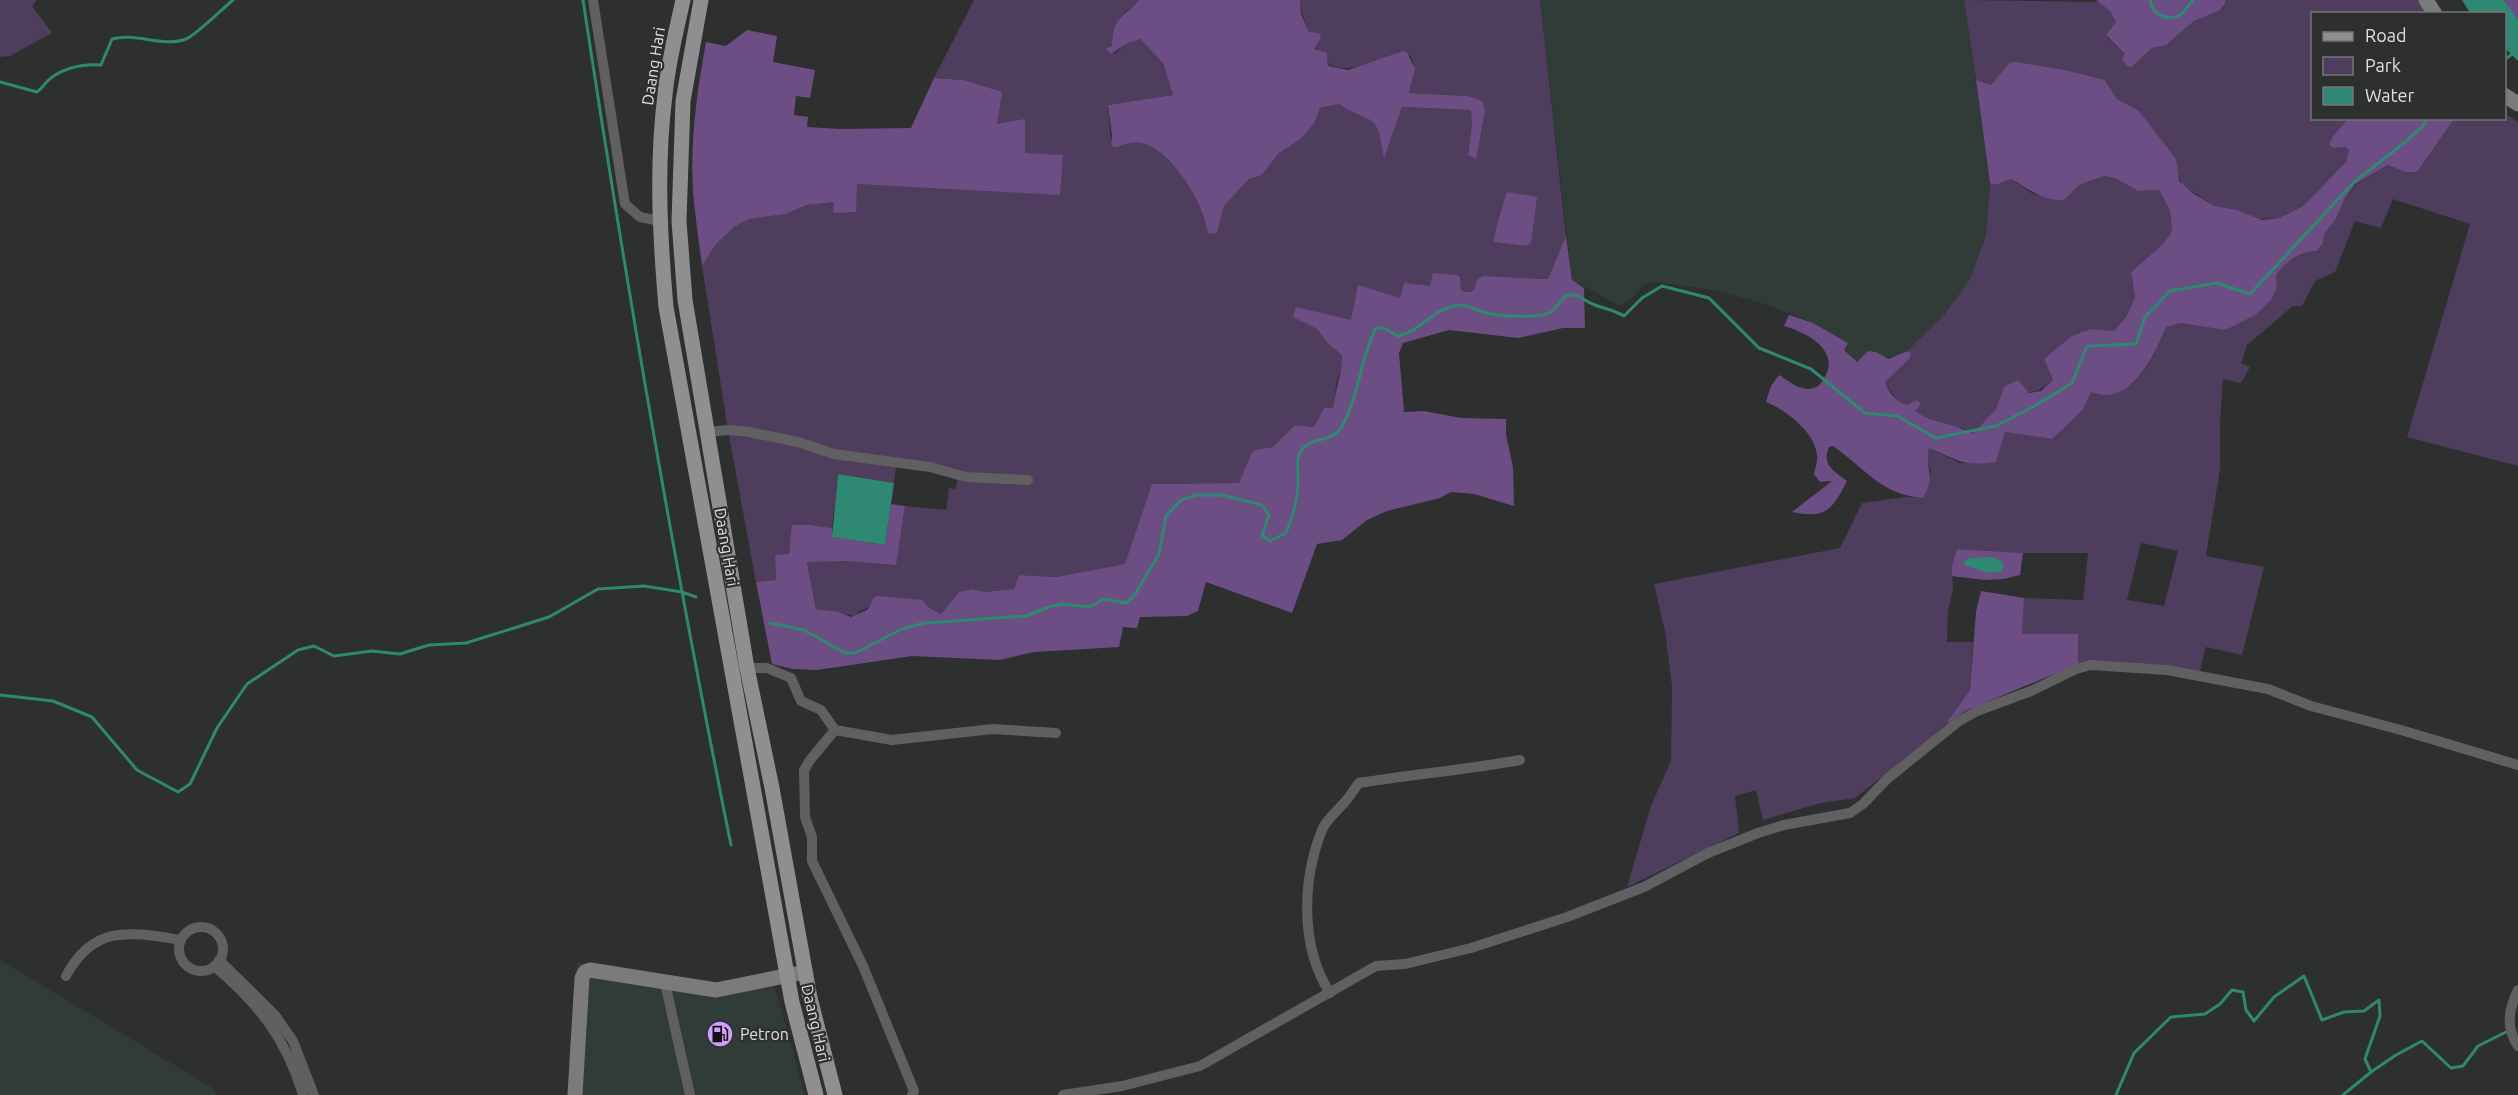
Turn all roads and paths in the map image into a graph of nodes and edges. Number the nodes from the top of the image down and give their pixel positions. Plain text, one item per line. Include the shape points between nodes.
1 (593, 0) edge
2 (683, 0) edge
3 (701, 0) edge
4 (660, 221) junction
5 (708, 432) junction
6 (1028, 480) dead end
7 (747, 668) junction
8 (835, 730) junction
9 (1056, 733) dead end
10 (1520, 760) dead end
11 (2518, 765) edge
12 (181, 940) junction
13 (217, 963) junction
14 (805, 972) junction
15 (66, 976) dead end
16 (787, 976) junction
17 (666, 983) junction
18 (2518, 990) edge
19 (1330, 993) junction
20 (2518, 1046) edge
21 (303, 1095) edge
22 (314, 1095) edge
23 (575, 1095) edge
24 (690, 1095) edge
25 (816, 1095) edge
26 (835, 1095) edge
27 (912, 1095) edge
28 (1063, 1095) edge

1 - 4 street via 625,204 640,217
2 - 4 main road, Daang Hari via 664,97
3 - 5 main road, Daang Hari via 683,101 679,221 685,300
4 - 16 main road, Daang Hari via 666,307
5 - 6 street via 749,432 834,454 930,467 966,477
5 - 7 main road, Daang Hari
7 - 8 street via 767,668 791,678 801,701 821,710
7 - 14 main road, Daang Hari
8 - 9 street via 892,740 993,729
8 - 27 street via 804,770 805,817 812,861 863,966 914,1091
10 - 19 street via 1359,783 1333,814 1322,829 1308,882 1306,912 1315,961
11 - 19 street via 2311,706 2268,689 2167,670 2091,665 1959,722 1850,813 1758,833 1708,853 1644,887 1568,917 1471,948 1405,964 1376,966
12 - 13 street via 179,954 187,966 201,971
12 - 13 street via 197,927 211,929 223,947
12 - 15 street via 131,932 113,936 84,950
13 - 21 street via 278,1034
13 - 22 street via 275,1015 293,1041
14 - 16 street
14 - 26 main road, Daang Hari
16 - 17 street via 716,990
16 - 25 main road, Daang Hari
17 - 23 street via 590,970 583,975
17 - 24 street
18 - 20 street via 2510,1010 2509,1028
19 - 28 street via 1200,1066 1122,1086

